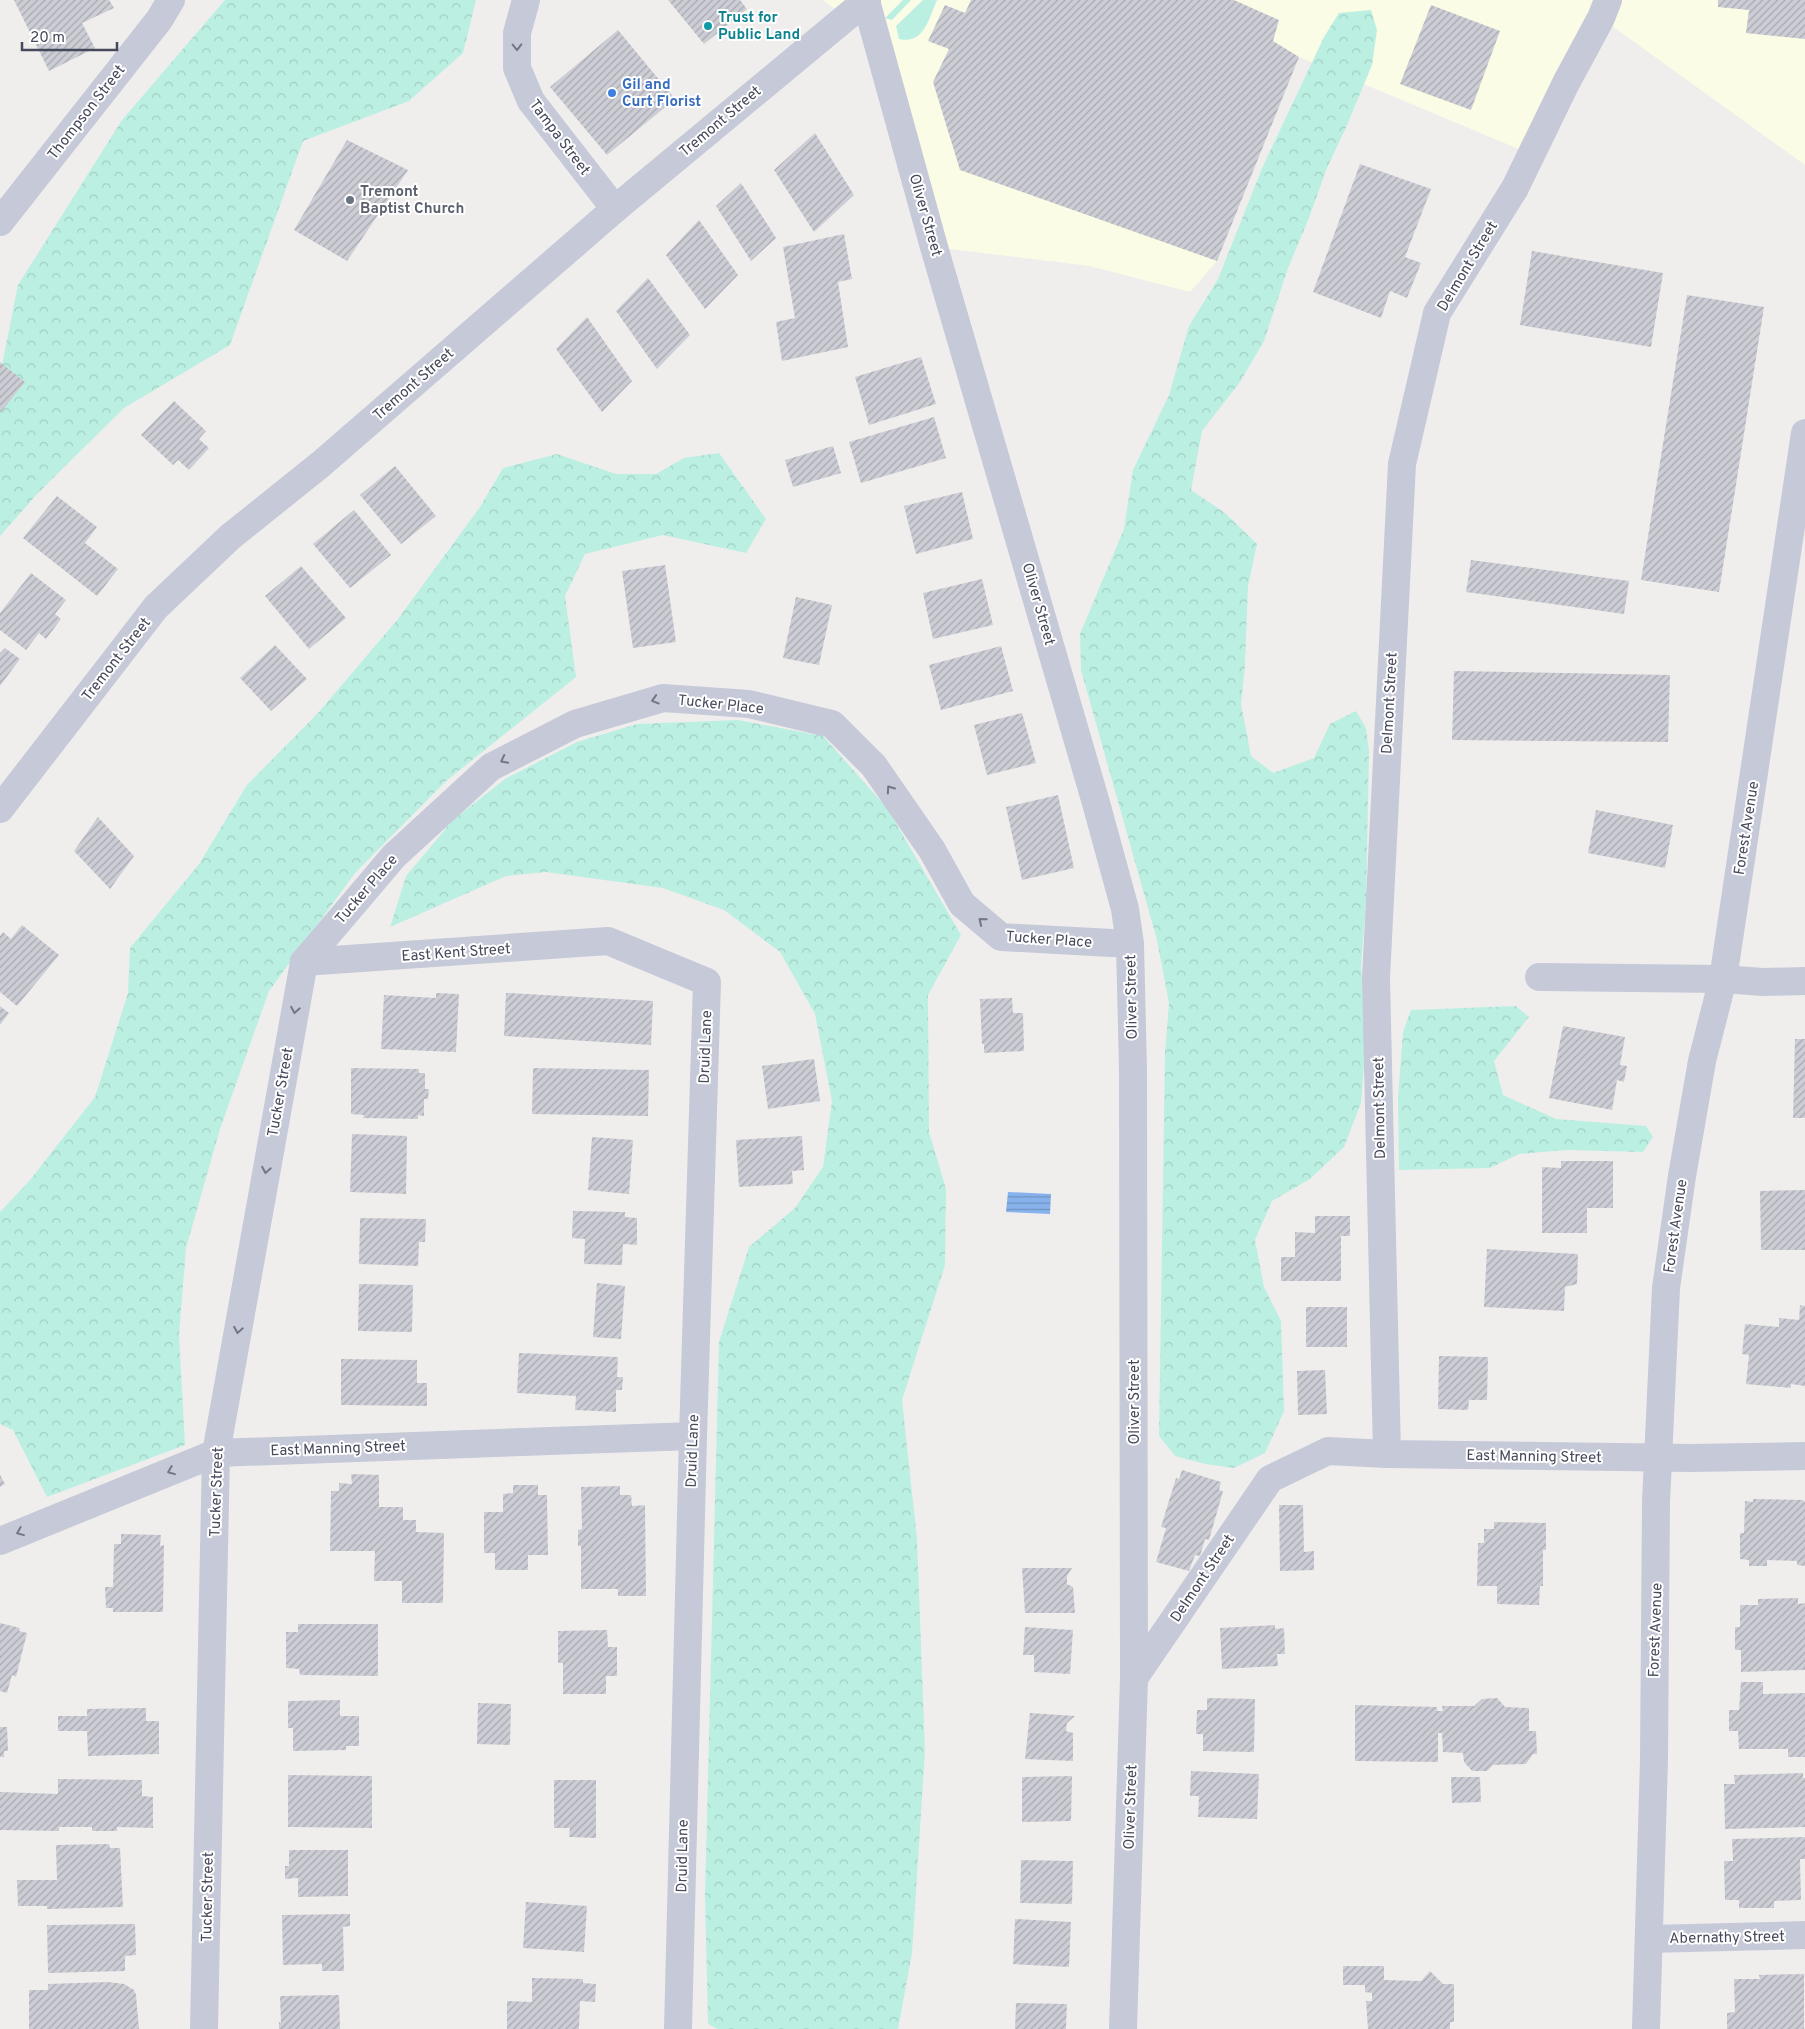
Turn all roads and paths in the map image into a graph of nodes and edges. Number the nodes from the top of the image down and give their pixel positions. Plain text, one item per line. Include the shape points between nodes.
1 (171, 0) edge
2 (526, 0) edge
3 (866, 0) edge
4 (1608, 0) edge
5 (615, 209) junction
6 (0, 222) edge
7 (1805, 433) edge
8 (1801, 487) edge
9 (0, 809) edge
10 (608, 941) joint
11 (1130, 944) junction
12 (304, 962) junction
13 (1540, 977) dead end
14 (1723, 979) junction
15 (1805, 981) edge
16 (693, 1436) junction
17 (216, 1453) junction
18 (1387, 1454) junction
19 (1805, 1456) edge
20 (1658, 1457) junction
21 (1270, 1479) joint
22 (0, 1541) edge
23 (1134, 1678) junction
24 (1805, 1935) edge
25 (1649, 1939) junction
26 (204, 2029) edge
27 (678, 2029) edge
28 (1123, 2029) edge
29 (1646, 2029) edge

1 - 6 street, Thompson Street via 159,20
2 -> 5 street, Tampa Street via 516,33 517,68 531,101
3 - 5 street, Tremont Street
3 - 11 street, Oliver Street via 936,255 1096,803 1125,909
4 - 18 street, Delmont Street via 1515,188 1437,313 1402,464 1376,978
5 - 9 street, Tremont Street via 321,464 230,537 156,607
7 - 8 street, Forest Avenue
8 - 14 street, Forest Avenue
10 - 12 street, East Kent Street
10 - 16 street, Druid Lane via 707,982
11 -> 12 street, Tucker Place via 1001,937 962,904 932,850 874,766 832,724 749,704 663,698 574,724 491,767 394,856
11 - 23 street, Oliver Street
12 -> 17 street, Tucker Street
13 - 14 street
14 - 15 street
14 - 20 street, Forest Avenue via 1702,1061 1666,1288
16 - 17 street, East Manning Street
16 - 27 street, Druid Lane
17 -> 22 street, East Manning Street
17 - 26 street, Tucker Street
18 - 20 street, East Manning Street
18 - 21 street, East Manning Street via 1328,1451
19 - 20 street, East Manning Street
20 - 25 street, Forest Avenue
21 - 23 street, Delmont Street
23 - 28 street, Oliver Street
24 - 25 street, Abernathy Street
25 - 29 street, Forest Avenue

